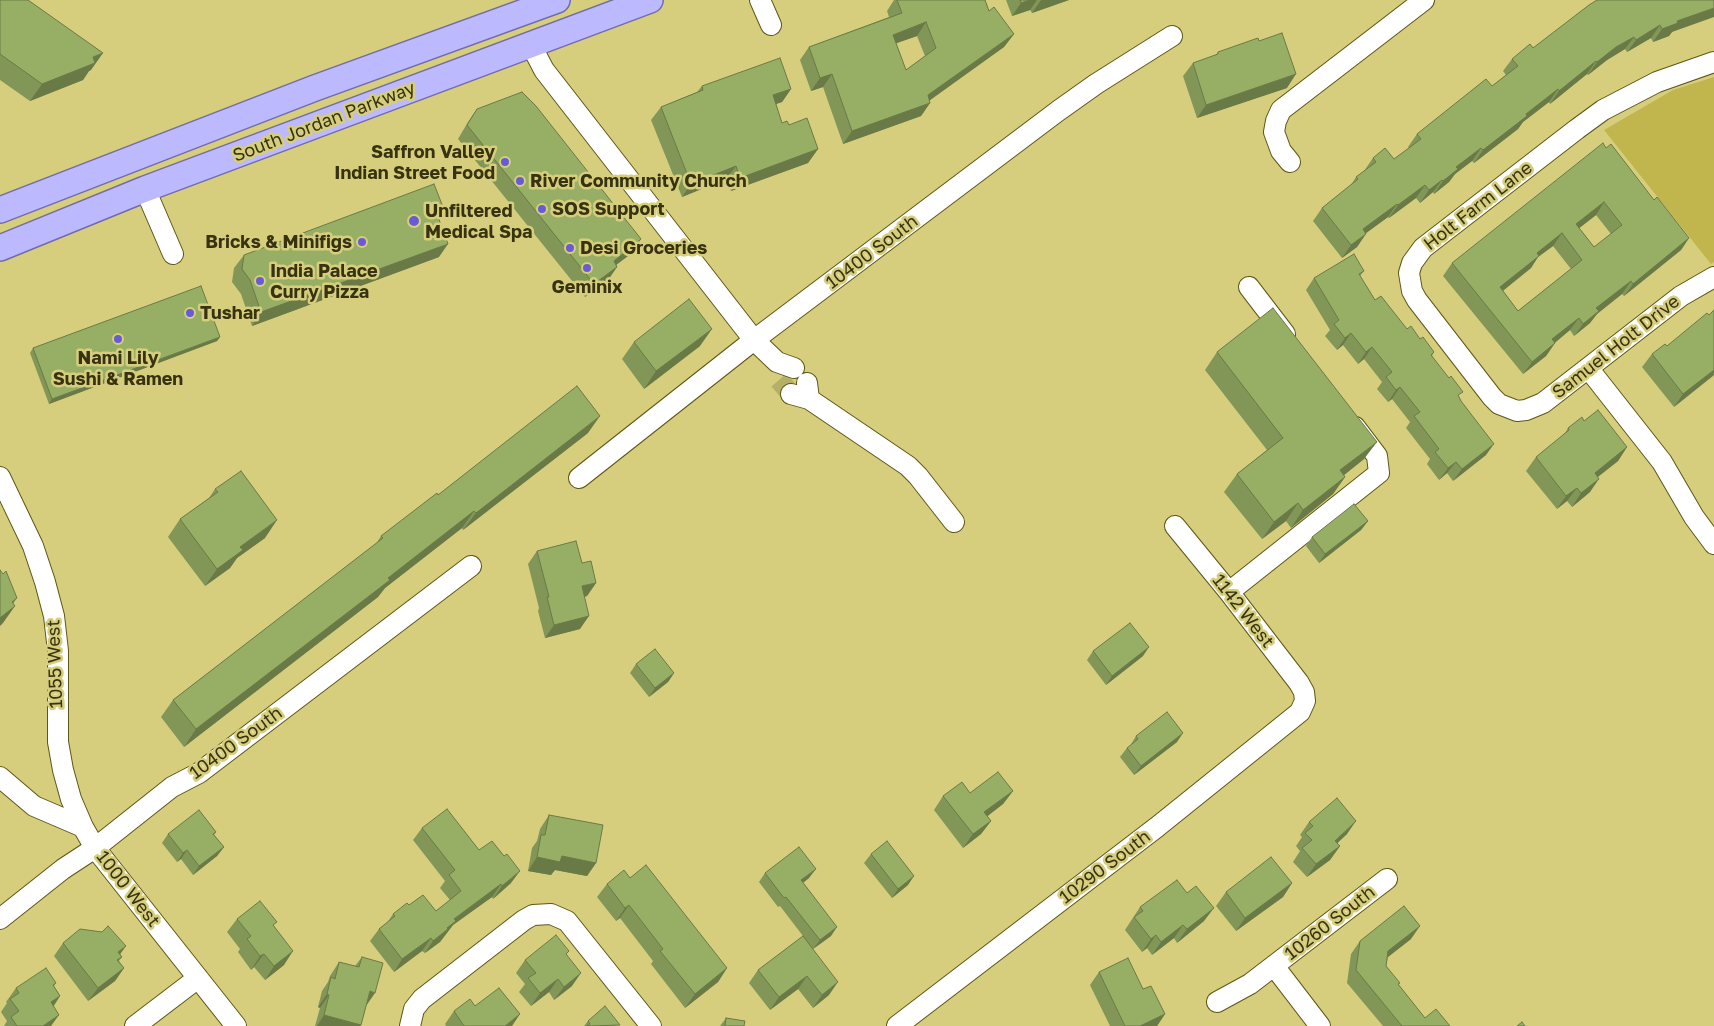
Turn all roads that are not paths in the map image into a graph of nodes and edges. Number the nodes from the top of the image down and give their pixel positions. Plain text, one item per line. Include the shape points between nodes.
1 (557, 0) edge
2 (650, 0) edge
3 (760, 0) edge
4 (1424, 0) edge
5 (771, 25) dead end
6 (1172, 36) dead end
7 (531, 44) junction
8 (1714, 62) edge
9 (315, 88) junction
10 (327, 121) junction
11 (1290, 162) dead end
12 (145, 189) junction
13 (0, 210) edge
14 (0, 248) edge
15 (173, 254) dead end
16 (1714, 277) edge
17 (1249, 287) dead end
18 (754, 340) junction
19 (1295, 348) edge
20 (1588, 368) junction
21 (1342, 410) edge
22 (1516, 410) joint
23 (579, 478) dead end
24 (2, 486) edge
25 (954, 522) dead end
26 (1175, 526) dead end
27 (1714, 544) edge
28 (471, 566) dead end
29 (1229, 592) junction
30 (1305, 701) joint
31 (0, 777) edge
32 (83, 827) junction
33 (95, 848) junction
34 (1386, 879) dead end
35 (0, 919) edge
36 (1274, 966) junction
37 (198, 978) junction
38 (1217, 1002) dead end
39 (135, 1026) edge
40 (236, 1026) edge
41 (410, 1026) edge
42 (651, 1026) edge
43 (897, 1026) edge
44 (1320, 1026) edge

1 - 9 main road, South Jordan Parkway
2 - 7 main road, South Jordan Parkway
3 - 5 street
4 - 11 street via 1281,110 1274,132 1281,151
6 - 18 street, 10400 South via 1076,98
7 - 10 main road, South Jordan Parkway
7 - 18 street via 544,70
8 - 22 street, Holt Farm Lane via 1657,82 1603,110 1423,248 1412,263 1410,282 1417,300 1492,397 1499,404
9 - 10 main road
9 - 13 main road, South Jordan Parkway
10 - 12 main road, South Jordan Parkway
12 - 14 main road, South Jordan Parkway
12 - 15 street
16 - 20 street, Samuel Holt Drive via 1681,296
17 - 19 street
18 - 23 street, 10400 South
18 - 25 street via 793,381 908,466
20 - 22 street, Samuel Holt Drive via 1543,403 1526,410
20 - 27 street via 1662,462
21 - 29 street via 1377,456 1379,473
24 - 32 street, 1055 West via 33,546 54,616 58,651 58,742 69,792
26 - 29 street, 1142 West
28 - 33 street, 10400 South via 199,773 172,787
29 - 30 street, 1142 West via 1299,683
30 - 43 street, 10290 South via 1296,717
31 - 32 street via 34,806
32 - 33 street, 1000 West
33 - 35 street, 10400 South
33 - 37 street, 1000 West
34 - 36 street, 10260 South
36 - 38 street, 10260 South
36 - 44 street
37 - 39 street
37 - 40 street, 1000 West
41 - 42 street via 414,1009 422,999 524,920 543,914 552,914 567,921

